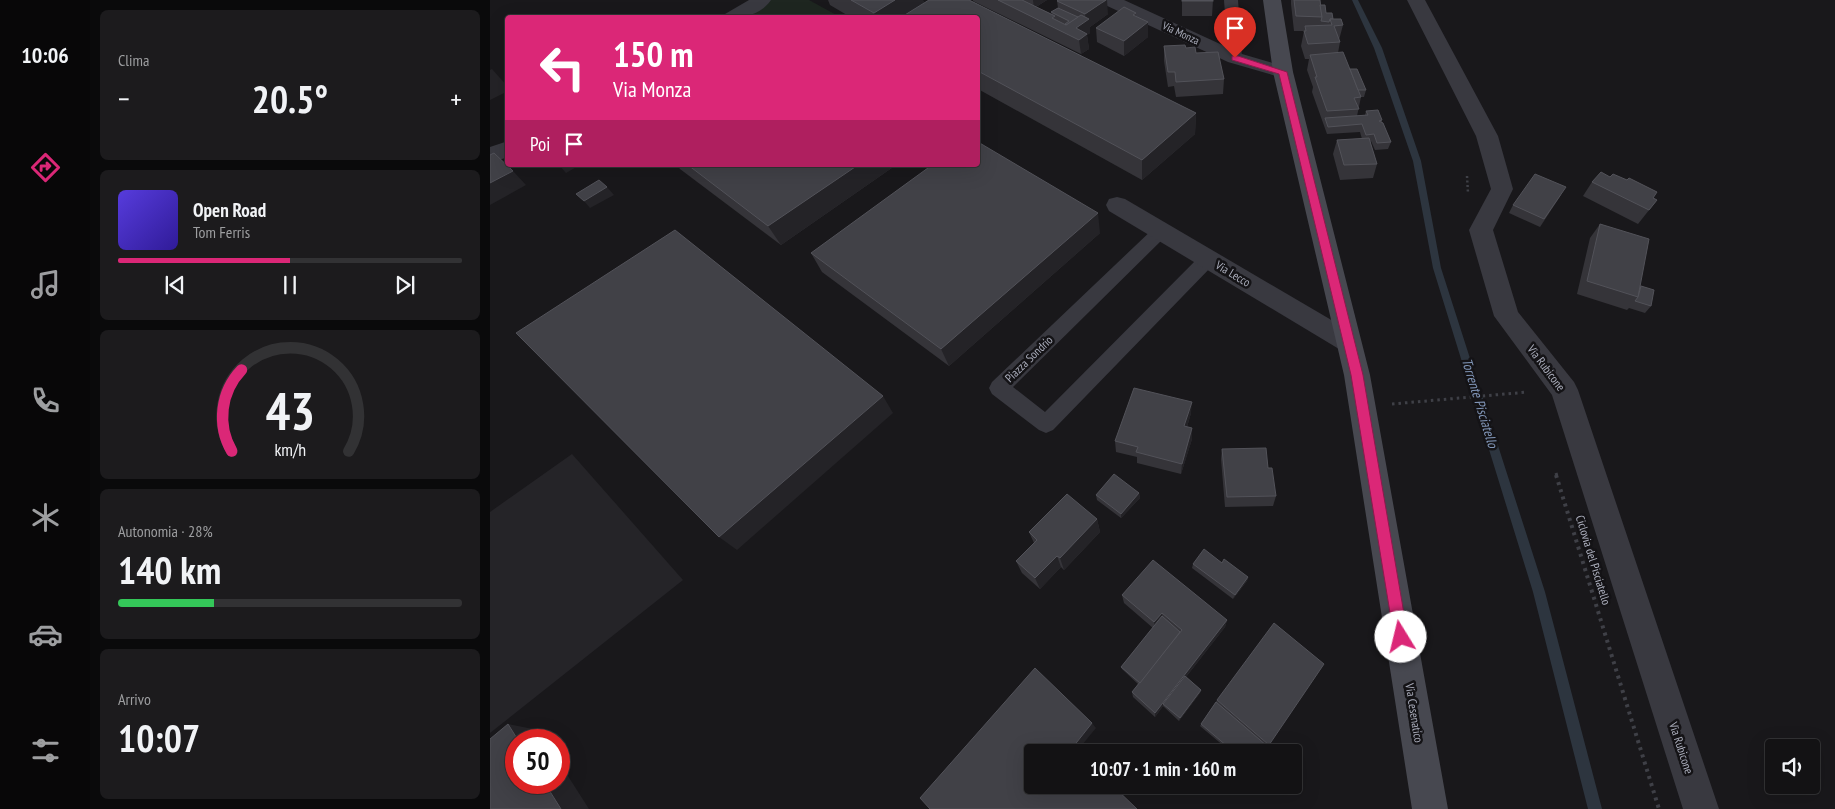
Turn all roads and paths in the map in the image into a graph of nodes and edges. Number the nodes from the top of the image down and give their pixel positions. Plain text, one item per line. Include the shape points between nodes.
1 (762, 0) edge
2 (1109, 0) edge
3 (1232, 0) edge
4 (1272, 0) edge
5 (1416, 0) edge
6 (737, 15) edge
7 (1235, 58) junction
8 (1283, 72) junction
9 (505, 149) edge
10 (490, 156) edge
11 (1118, 206) dead end
12 (1161, 231) junction
13 (1208, 259) junction
14 (1348, 342) junction
15 (1528, 382) dead end
16 (1363, 407) junction
17 (1554, 468) dead end
18 (1430, 809) edge
19 (1659, 809) edge
20 (1701, 809) edge

1 - 6 street
2 - 7 street, Via Monza
3 - 7 lane
4 - 8 main road, Via Cesenatico
5 - 20 street, Via Rubicone via 1487,136 1502,189 1481,230 1507,316 1564,390
7 - 8 street, Via Monza
8 - 14 main road, Via Cesenatico
9 - 10 street
11 - 12 street, Via Lecco
12 - 13 street, Via Lecco
12 - 13 lane, Piazza Sondrio via 999,388 1046,424
13 - 14 street, Via Lecco
14 - 16 main road, Via Cesenatico
15 - 16 path via 1531,392
16 - 18 main road, Via Cesenatico
17 - 19 path, Ciclovia del Pisciatello

